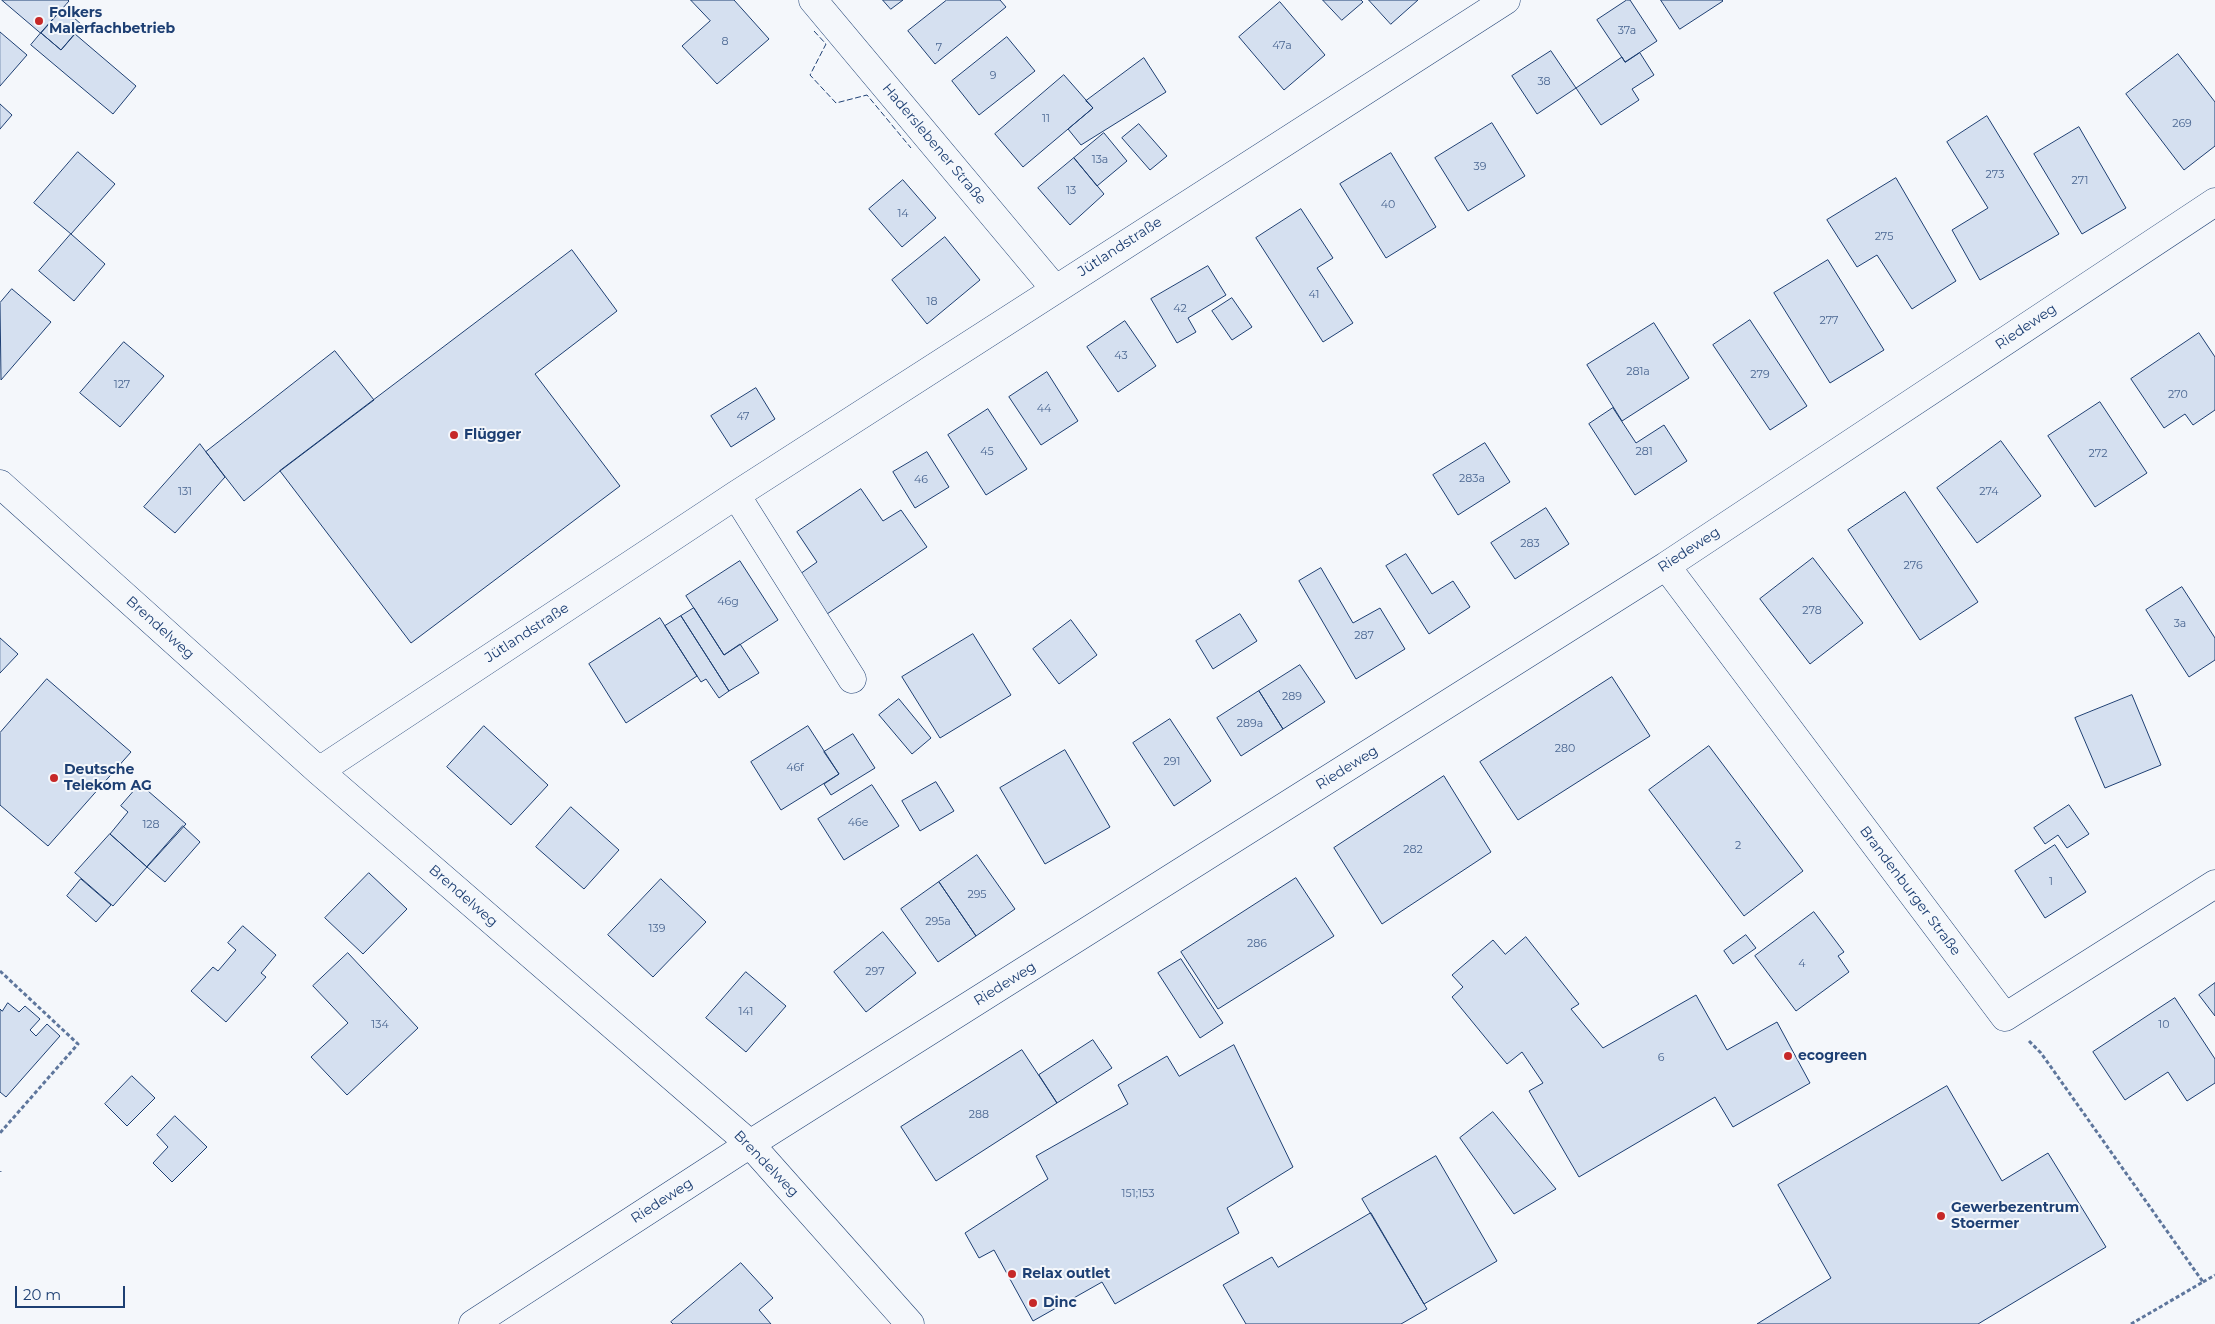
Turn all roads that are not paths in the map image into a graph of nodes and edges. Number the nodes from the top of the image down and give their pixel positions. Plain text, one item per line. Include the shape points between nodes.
1 (813, 0) edge
2 (1506, 0) edge
3 (2215, 202) edge
4 (1055, 289) junction
5 (0, 484) edge
6 (736, 495) junction
7 (1666, 566) junction
8 (852, 679) dead end
9 (319, 771) junction
10 (2215, 884) edge
11 (750, 1144) junction
12 (472, 1324) edge
13 (910, 1324) edge

1 - 4 street, Haderslebener Straße
2 - 4 street, Jütlandstraße
3 - 7 street, Riedeweg
4 - 6 street, Jütlandstraße
5 - 9 street, Brendelweg
6 - 8 street
6 - 9 street, Jütlandstraße
7 - 10 street, Brandenburger Straße via 2005,1017
7 - 11 street, Riedeweg
9 - 11 street, Brendelweg
11 - 12 street, Riedeweg
11 - 13 street, Brendelweg

